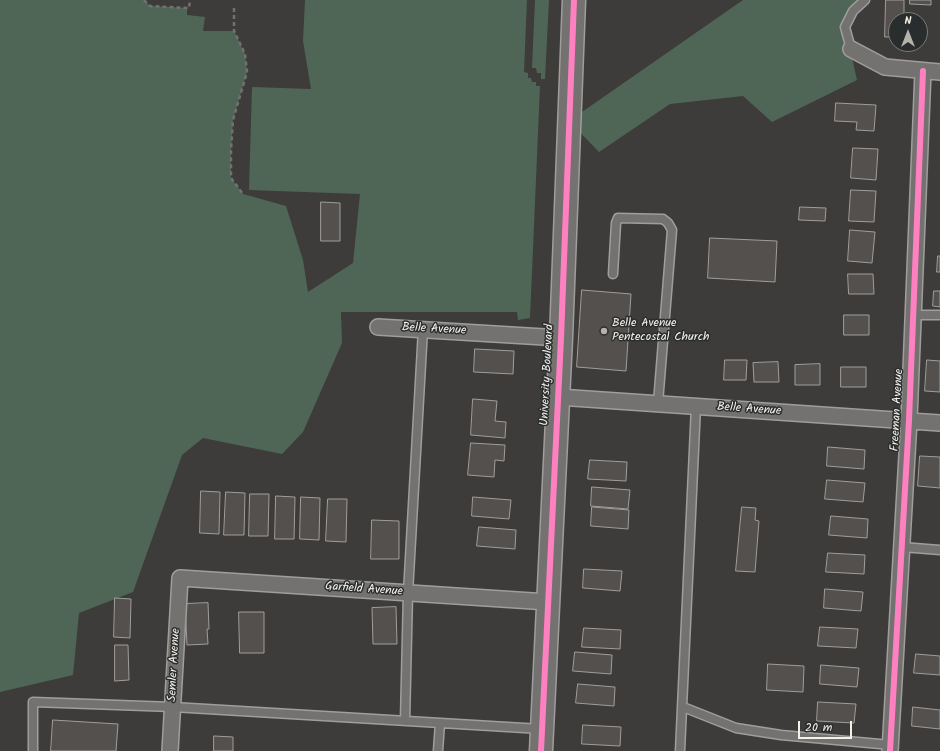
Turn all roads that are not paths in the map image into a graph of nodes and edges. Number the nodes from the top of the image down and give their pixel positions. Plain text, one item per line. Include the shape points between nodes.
1 (574, 0) edge
2 (865, 0) edge
3 (851, 49) joint
4 (923, 71) junction
5 (940, 72) edge
6 (613, 274) dead end
7 (913, 315) junction
8 (940, 315) edge
9 (378, 327) dead end
10 (423, 330) junction
11 (561, 338) junction
12 (558, 397) junction
13 (658, 403) junction
14 (696, 406) junction
15 (909, 420) junction
16 (940, 423) edge
17 (902, 547) junction
18 (940, 550) edge
19 (180, 578) joint
20 (408, 593) junction
21 (548, 602) junction
22 (173, 707) junction
23 (683, 707) junction
24 (405, 721) junction
25 (440, 723) junction
26 (542, 730) junction
27 (891, 748) edge
28 (33, 751) edge
29 (170, 751) edge
30 (438, 751) edge
31 (541, 751) edge
32 (680, 751) edge

1 - 11 street, University Boulevard
2 - 3 lane via 853,11 845,27
3 - 4 street via 885,67
4 - 5 street
4 - 7 street, Freeman Avenue
6 - 13 lane via 618,218 663,219 668,223 672,230
7 - 8 lane
7 - 15 street, Freeman Avenue
9 - 10 street, Belle Avenue
10 - 11 street, Belle Avenue
10 - 20 lane
11 - 12 street, University Boulevard
12 - 13 street, Belle Avenue
12 - 21 street, University Boulevard
13 - 14 street, Belle Avenue
14 - 15 street, Belle Avenue
14 - 23 lane
15 - 16 street, Belle Avenue
15 - 17 street, Freeman Avenue
17 - 18 lane
17 - 27 street, Freeman Avenue
19 - 20 street, Garfield Avenue
19 - 22 street, Semler Avenue
20 - 21 street, Garfield Avenue
20 - 24 lane
21 - 26 street, University Boulevard
22 - 24 lane
22 - 28 lane via 33,702
22 - 29 street, Semler Avenue
23 - 27 lane via 736,728
23 - 32 lane
24 - 25 lane
25 - 26 lane
25 - 30 lane
26 - 31 street, University Boulevard

